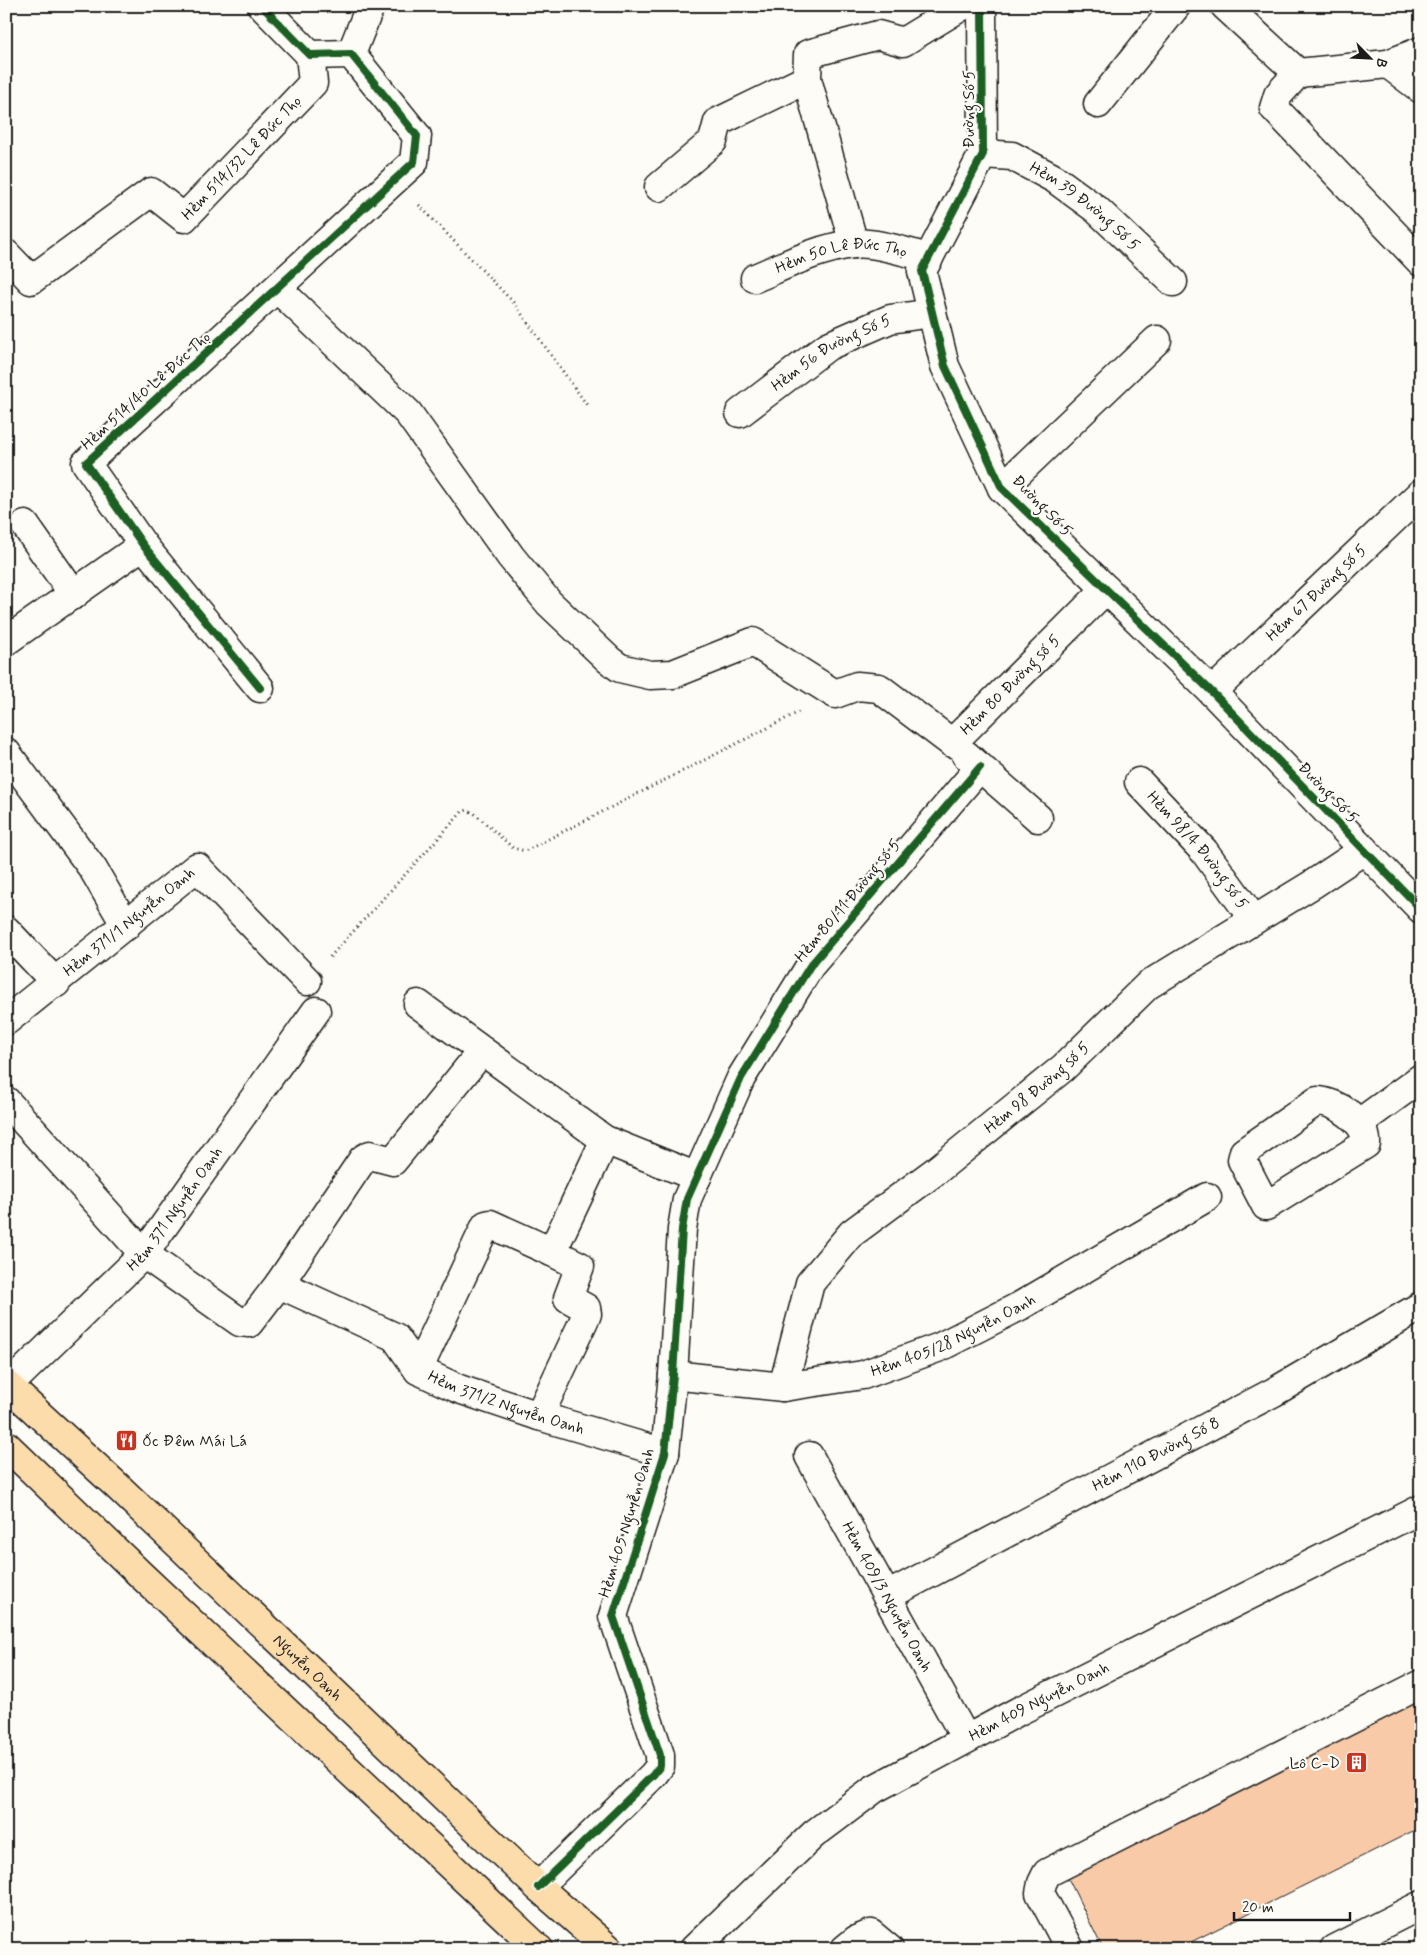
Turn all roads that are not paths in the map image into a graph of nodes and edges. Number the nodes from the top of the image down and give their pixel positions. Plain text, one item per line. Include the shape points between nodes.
1 (262, 6) edge
2 (366, 6) edge
3 (962, 6) edge
4 (982, 6) edge
5 (1176, 6) edge
6 (1225, 6) edge
7 (1421, 51) edge
8 (351, 54) junction
9 (310, 55) junction
10 (1388, 64) junction
11 (1298, 73) junction
12 (807, 79) junction
13 (1421, 88) edge
14 (1098, 104) dead end
15 (983, 154) junction
16 (659, 187) dead end
17 (854, 244) junction
18 (6, 254) edge
19 (929, 258) junction
20 (1421, 262) edge
21 (755, 278) dead end
22 (1172, 282) dead end
23 (278, 289) junction
24 (932, 313) junction
25 (1157, 340) dead end
26 (740, 413) dead end
27 (1002, 488) junction
28 (1420, 497) edge
29 (24, 525) dead end
30 (144, 545) junction
31 (1106, 589) junction
32 (74, 595) junction
33 (6, 641) edge
34 (260, 688) dead end
35 (1212, 692) junction
36 (952, 742) junction
37 (6, 752) edge
38 (980, 766) junction
39 (1139, 782) dead end
40 (1038, 818) dead end
41 (1364, 850) junction
42 (1421, 909) edge
43 (1254, 920) junction
44 (126, 926) junction
45 (6, 930) edge
46 (307, 981) road end
47 (56, 983) junction
48 (418, 1004) dead end
49 (316, 1011) dead end
50 (6, 1022) edge
51 (482, 1051) junction
52 (1421, 1078) edge
53 (6, 1101) edge
54 (1359, 1123) dead end
55 (605, 1140) junction
56 (692, 1188) junction
57 (1207, 1197) dead end
58 (552, 1252) junction
59 (144, 1254) junction
60 (279, 1284) junction
61 (1421, 1306) edge
62 (418, 1370) junction
63 (673, 1374) junction
64 (7, 1385) edge
65 (783, 1387) junction
66 (539, 1416) junction
67 (6, 1445) edge
68 (665, 1453) junction
69 (809, 1456) dead end
70 (1421, 1509) edge
71 (887, 1596) junction
72 (1421, 1684) edge
73 (966, 1739) junction
74 (538, 1886) junction
75 (1421, 1905) edge
76 (539, 1949) edge
77 (609, 1949) edge
78 (694, 1949) edge
79 (845, 1949) edge
80 (889, 1949) edge
81 (1070, 1949) edge
82 (1334, 1949) edge

1 - 9 street
2 - 8 street via 369,9
3 - 12 street via 903,42 878,35 808,54
4 - 15 street, Đường Số 5
5 - 14 street
6 - 11 street
7 - 10 street
8 - 9 street
8 - 23 street, Hẻm 514/40 Lê Đức Thọ via 417,136 414,162
9 - 18 street, Hẻm 514/32 Lê Đức Thọ via 313,82 184,218 151,192 31,280
10 - 11 street
10 - 13 street
11 - 20 street via 1278,95 1274,108
12 - 16 street via 718,122 713,141
12 - 17 street
15 - 19 street, Đường Số 5
15 - 22 street, Hẻm 39 Đường Số 5 via 1012,156 1055,179 1096,209
17 - 19 street, Hẻm 50 Lê Đức Thọ via 890,248
17 - 21 street, Hẻm 50 Lê Đức Thọ via 808,256
19 - 24 street, Đường Số 5 via 922,271
23 - 30 street, Hẻm 514/40 Lê Đức Thọ via 86,463
23 - 36 street, Hẻm 80 Đường số 5 via 408,413 511,557 549,603 620,668 650,675 673,674 753,642 835,694 857,686 880,688
24 - 26 street, Hẻm 56 Đường Số 5 via 890,319 828,346
24 - 27 street, Đường Số 5 via 945,366
25 - 27 street
27 - 31 street, Đường Số 5
28 - 35 street, Hẻm 67 Đường số 5
29 - 32 street
30 - 32 street
30 - 34 street, Hẻm 514/40 Lê Đức Thọ
31 - 35 street, Đường Số 5
31 - 36 street, Hẻm 80 Đường số 5
32 - 33 street
35 - 41 street, Đường Số 5
36 - 38 street
37 - 44 street via 93,869
38 - 40 street
38 - 56 street, Hẻm 80/11 Đường số 5 via 810,966 741,1078
39 - 43 street, Hẻm 98/4 Đường số 5 via 1204,851
41 - 42 street, Đường Số 5
41 - 43 street, Hẻm 98 Đường số 5
43 - 65 street, Hẻm 98 Đường số 5 via 1148,985 1063,1068 938,1170 852,1233 810,1283
44 - 46 street, Hẻm 371/1 Nguyễn Oanh via 197,867
44 - 47 street, Hẻm 371/1 Nguyễn Oanh
45 - 47 street
47 - 50 street, Hẻm 371/1 Nguyễn Oanh
48 - 51 street
49 - 59 street, Hẻm 371 Nguyễn Oanh
51 - 55 street
51 - 60 street via 393,1161 370,1155 363,1158
52 - 54 street
53 - 59 street
55 - 56 street
55 - 58 street
56 - 63 street, Hẻm 405 Nguyễn Oanh via 682,1229
57 - 65 street, Hẻm 405/28 Nguyễn Oanh via 1020,1306 940,1347 864,1375
58 - 62 street via 486,1225
58 - 66 street via 580,1266 568,1298 586,1308 587,1314
59 - 60 street via 240,1322 248,1323
59 - 64 street, Hẻm 371 Nguyễn Oanh
60 - 62 street, Hẻm 371/2 Nguyễn Oanh via 395,1337
61 - 71 street, Hẻm 110 Đường Số 8 via 1274,1392
62 - 66 street, Hẻm 371/2 Nguyễn Oanh
63 - 65 street, Hẻm 405/28 Nguyễn Oanh
63 - 68 street, Hẻm 405 Nguyễn Oanh
64 - 74 main road, Nguyễn Oanh
66 - 68 street, Hẻm 371/2 Nguyễn Oanh
67 - 76 main road
68 - 74 street, Hẻm 405 Nguyễn Oanh via 613,1616 660,1755 660,1766
69 - 71 street, Hẻm 409/3 Nguyễn Oanh
70 - 73 street, Hẻm 409 Nguyễn Oanh
71 - 73 street, Hẻm 409/3 Nguyễn Oanh
72 - 81 street via 1047,1874 1040,1892
73 - 78 street, Hẻm 409 Nguyễn Oanh via 874,1789 814,1834
74 - 77 main road, Nguyễn Oanh
75 - 82 street
79 - 80 street via 871,1934

